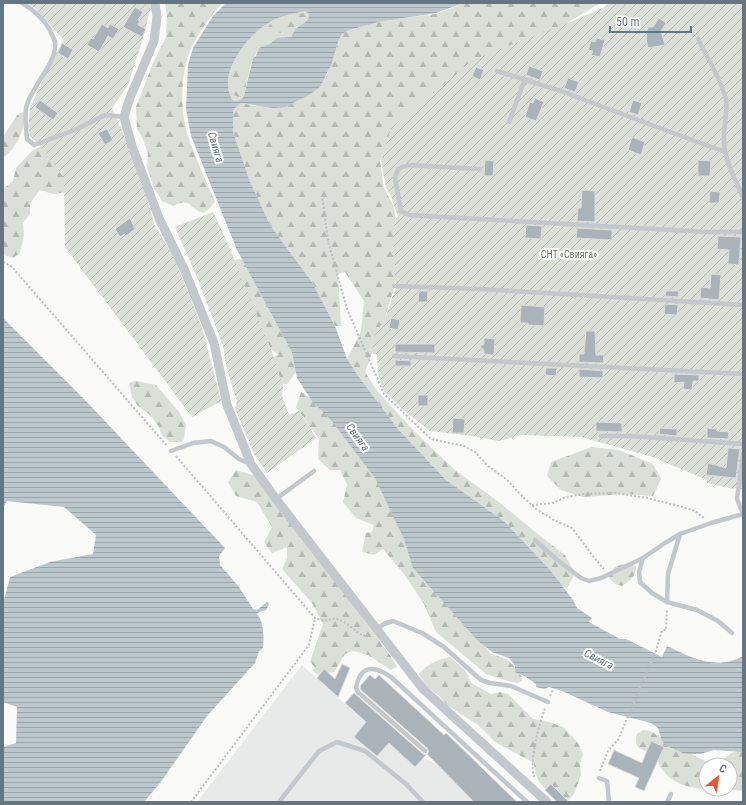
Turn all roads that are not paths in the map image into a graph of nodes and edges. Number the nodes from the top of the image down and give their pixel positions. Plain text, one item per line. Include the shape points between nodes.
1 (22, 3) edge
2 (156, 3) edge
3 (698, 39) dead end
4 (497, 71) dead end
5 (525, 79) junction
6 (124, 117) junction
7 (509, 122) dead end
8 (725, 152) junction
9 (480, 169) dead end
10 (743, 198) edge
11 (743, 232) edge
12 (394, 286) dead end
13 (743, 305) edge
14 (394, 356) dead end
15 (743, 374) edge
16 (601, 436) dead end
17 (743, 444) edge
18 (171, 451) road end
19 (743, 454) edge
20 (251, 464) junction
21 (314, 471) dead end
22 (276, 499) junction
23 (680, 534) junction
24 (535, 540) dead end
25 (643, 558) junction
26 (667, 602) junction
27 (377, 629) junction
28 (732, 633) dead end
29 (548, 702) road end
30 (425, 751) dead end
31 (599, 778) road end
32 (671, 794) dead end
33 (542, 799) edge
34 (279, 802) edge
35 (423, 802) edge
36 (527, 802) edge
37 (609, 802) edge
38 (667, 802) edge

1 - 6 lane via 35,10 55,41 54,52 26,108 27,139 34,145 75,130 105,115
2 - 6 street via 158,17 154,41 128,100
3 - 8 lane via 726,99
4 - 5 lane
5 - 7 lane
5 - 8 lane
6 - 20 street via 159,218 184,269 214,343 227,406
8 - 10 lane
9 - 11 lane via 408,165 398,169 395,178 401,211 409,215
12 - 13 lane
14 - 15 lane
16 - 17 lane
18 - 20 lane via 193,443 211,441
19 - 23 lane via 736,499 743,514
20 - 22 street
21 - 22 lane
22 - 27 street
23 - 25 lane
23 - 26 lane via 668,574
24 - 25 lane via 556,559 589,582
25 - 26 lane via 639,572 640,582 652,594
26 - 28 lane via 697,610 718,621
27 - 29 lane via 393,621 422,633 444,647 481,680 511,686
27 - 33 street via 423,688
30 - 36 lane via 358,692 356,688 361,674 374,668 391,677
31 - 37 lane via 607,781
32 - 38 lane
34 - 35 lane via 319,751 337,742 365,751 406,784

